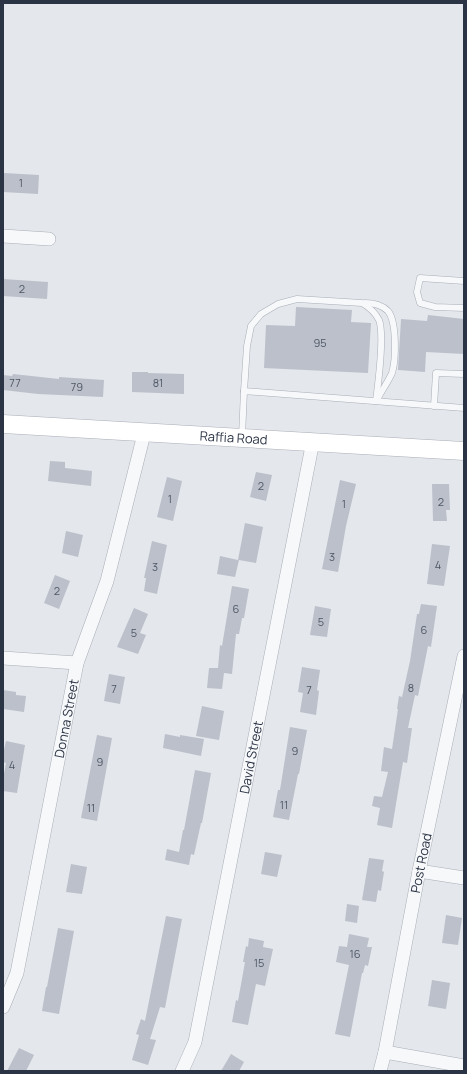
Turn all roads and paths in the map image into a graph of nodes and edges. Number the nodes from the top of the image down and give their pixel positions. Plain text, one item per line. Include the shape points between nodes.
1 (3, 236) edge
2 (49, 239) dead end
3 (464, 281) edge
4 (362, 303) junction
5 (464, 308) edge
6 (464, 374) edge
7 (244, 391) junction
8 (376, 401) junction
9 (434, 406) junction
10 (464, 408) edge
11 (3, 424) edge
12 (144, 434) junction
13 (242, 438) junction
14 (313, 441) junction
15 (464, 451) edge
16 (464, 656) edge
17 (3, 658) edge
18 (77, 663) junction
19 (461, 683) edge
20 (419, 870) junction
21 (464, 878) edge
22 (3, 1007) edge
23 (385, 1052) junction
24 (464, 1066) edge
25 (182, 1071) edge
26 (380, 1071) edge

1 - 2 street
3 - 5 lane via 420,278 417,292 420,302 435,307
4 - 7 lane via 297,298 278,304 261,314 251,326
4 - 8 lane via 371,308 379,321 381,340
4 - 8 lane via 375,304 388,312 393,326 395,346 392,373
6 - 9 lane via 436,373
7 - 8 lane
7 - 13 lane
8 - 9 lane
9 - 10 lane
11 - 12 main road, Raffia Road
12 - 13 main road, Raffia Road
12 - 18 street, Donna Street via 107,581
13 - 14 main road, Raffia Road
14 - 15 main road, Raffia Road
14 - 25 street, David Street via 195,1042
16 - 19 street, Post Road
17 - 18 street
18 - 22 street, Donna Street via 17,973
19 - 20 street, Post Road
20 - 21 street
20 - 23 street, Post Road
23 - 24 street
23 - 26 street, Post Road

